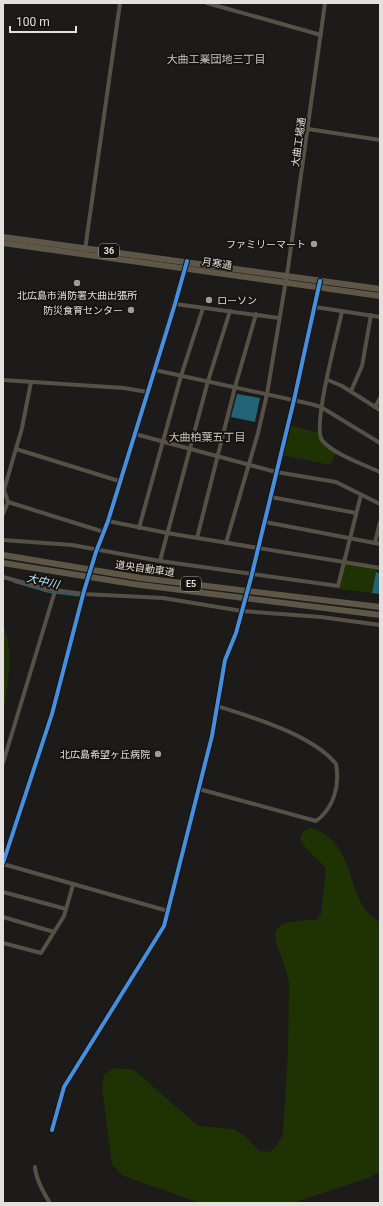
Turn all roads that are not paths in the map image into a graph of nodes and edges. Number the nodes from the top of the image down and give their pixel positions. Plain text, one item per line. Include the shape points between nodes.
1 (120, 3) edge
2 (207, 3) edge
3 (325, 3) edge
4 (321, 35) junction
5 (308, 129) junction
6 (380, 140) edge
7 (3, 237) edge
8 (3, 244) edge
9 (85, 248) junction
10 (84, 254) junction
11 (187, 261) junction
12 (185, 269) junction
13 (286, 276) junction
14 (285, 283) junction
15 (320, 284) junction
16 (380, 289) edge
17 (380, 296) edge
18 (175, 304) junction
19 (315, 307) junction
20 (203, 308) junction
21 (230, 311) junction
22 (342, 311) junction
23 (256, 314) junction
24 (371, 315) junction
25 (380, 317) edge
26 (279, 318) junction
27 (155, 370) junction
28 (181, 376) junction
29 (3, 380) edge
30 (328, 380) junction
31 (208, 381) junction
32 (31, 382) junction
33 (236, 387) junction
34 (147, 392) junction
35 (352, 392) junction
36 (266, 394) junction
37 (380, 398) edge
38 (294, 400) junction
39 (321, 407) junction
40 (375, 407) junction
41 (380, 410) edge
42 (135, 434) junction
43 (164, 442) junction
44 (380, 443) edge
45 (16, 449) junction
46 (191, 449) junction
47 (218, 457) junction
48 (249, 465) junction
49 (276, 472) junction
50 (380, 472) edge
51 (119, 481) junction
52 (4, 489) edge
53 (361, 494) junction
54 (271, 497) junction
55 (8, 502) junction
56 (380, 504) edge
57 (356, 513) junction
58 (3, 514) edge
59 (108, 521) junction
60 (265, 522) junction
61 (380, 522) edge
62 (138, 528) junction
63 (104, 532) junction
64 (167, 534) junction
65 (197, 538) junction
66 (350, 538) junction
67 (3, 540) edge
68 (226, 543) junction
69 (378, 543) edge
70 (258, 547) junction
71 (97, 550) junction
72 (3, 555) edge
73 (160, 561) junction
74 (344, 562) junction
75 (3, 563) edge
76 (380, 568) edge
77 (251, 576) junction
78 (3, 577) edge
79 (56, 591) junction
80 (84, 592) junction
81 (380, 607) edge
82 (243, 609) junction
83 (380, 615) edge
84 (380, 625) edge
85 (217, 706) junction
86 (3, 763) edge
87 (199, 789) junction
88 (3, 864) edge
89 (73, 884) junction
90 (3, 892) edge
91 (66, 909) junction
92 (168, 911) junction
93 (3, 917) edge
94 (54, 932) junction
95 (3, 943) edge
96 (52, 1130) dead end
97 (35, 1167) dead end
98 (50, 1203) edge

1 - 9 street
2 - 4 street
3 - 4 street, 大曲工場通
4 - 5 street, 大曲工場通
5 - 6 street
5 - 13 street, 大曲工場通
7 - 9 highway, 月寒通 / 36
8 - 10 highway, 月寒通 / 36
9 - 10 street
9 - 11 highway, 月寒通 / 36
10 - 12 highway, 月寒通 / 36
11 - 12 street
11 - 13 highway, 月寒通 / 36
12 - 14 highway, 月寒通 / 36
12 - 18 street
13 - 14 street, 大曲工場通
13 - 15 highway, 月寒通 / 36
14 - 15 highway, 月寒通 / 36
14 - 26 street, 大曲工場通
15 - 16 highway, 月寒通 / 36
15 - 17 highway, 月寒通 / 36
15 - 19 street
18 - 20 street
18 - 27 street
19 - 22 street
19 - 38 street
20 - 21 street
20 - 28 street
21 - 23 street
21 - 31 street
22 - 24 street
22 - 30 street
23 - 26 street
23 - 33 street
24 - 25 street
24 - 35 street via 362,366
26 - 36 street, 大曲工場通
27 - 28 street
27 - 34 street
28 - 31 street
28 - 43 street
29 - 32 street
30 - 35 street
30 - 39 street
31 - 33 street
31 - 46 street
32 - 34 street via 124,388
32 - 45 street
33 - 36 street
33 - 47 street
34 - 42 street
35 - 40 street
36 - 38 street
36 - 48 street, 大曲工場通
37 - 40 street
38 - 39 street
38 - 49 street
39 - 44 street
39 - 50 street via 318,426 321,439 329,447
40 - 41 street
42 - 43 street
42 - 51 street
43 - 46 street
43 - 62 street
45 - 51 street
45 - 52 street
46 - 47 street
46 - 64 street
47 - 48 street
47 - 65 street
48 - 49 street
48 - 68 street, 大曲工場通
49 - 53 street via 336,482
49 - 54 street
51 - 59 street
52 - 55 street
53 - 56 street
53 - 57 street
54 - 57 street
54 - 60 street
55 - 58 street
55 - 63 street
57 - 66 street
59 - 62 street
59 - 63 street
60 - 66 street
60 - 70 street
61 - 69 street
62 - 64 street
63 - 71 street
64 - 65 street
64 - 73 street
65 - 68 street
66 - 69 street
66 - 74 street
67 - 71 street
68 - 70 street
70 - 74 street
70 - 77 street
71 - 73 street
71 - 80 street, bridge
72 - 81 highway, 道央自動車道 / E5 via 157,580
73 - 77 street
74 - 76 street
74 - 77 street via 338,586
75 - 83 highway, 道央自動車道 / E5 via 126,583
77 - 82 street, bridge
78 - 79 street
79 - 80 street
79 - 86 street
80 - 82 street via 163,598
80 - 88 street via 52,714
82 - 84 street
82 - 85 street via 225,660
85 - 87 street
85 - 87 street via 263,720 319,748 336,764 336,790 328,811 316,821
87 - 92 street
88 - 89 street
89 - 91 street
89 - 92 street
90 - 91 street
91 - 94 street
92 - 96 street via 164,926 64,1087
93 - 94 street
94 - 95 street via 41,953
97 - 98 street via 40,1185

